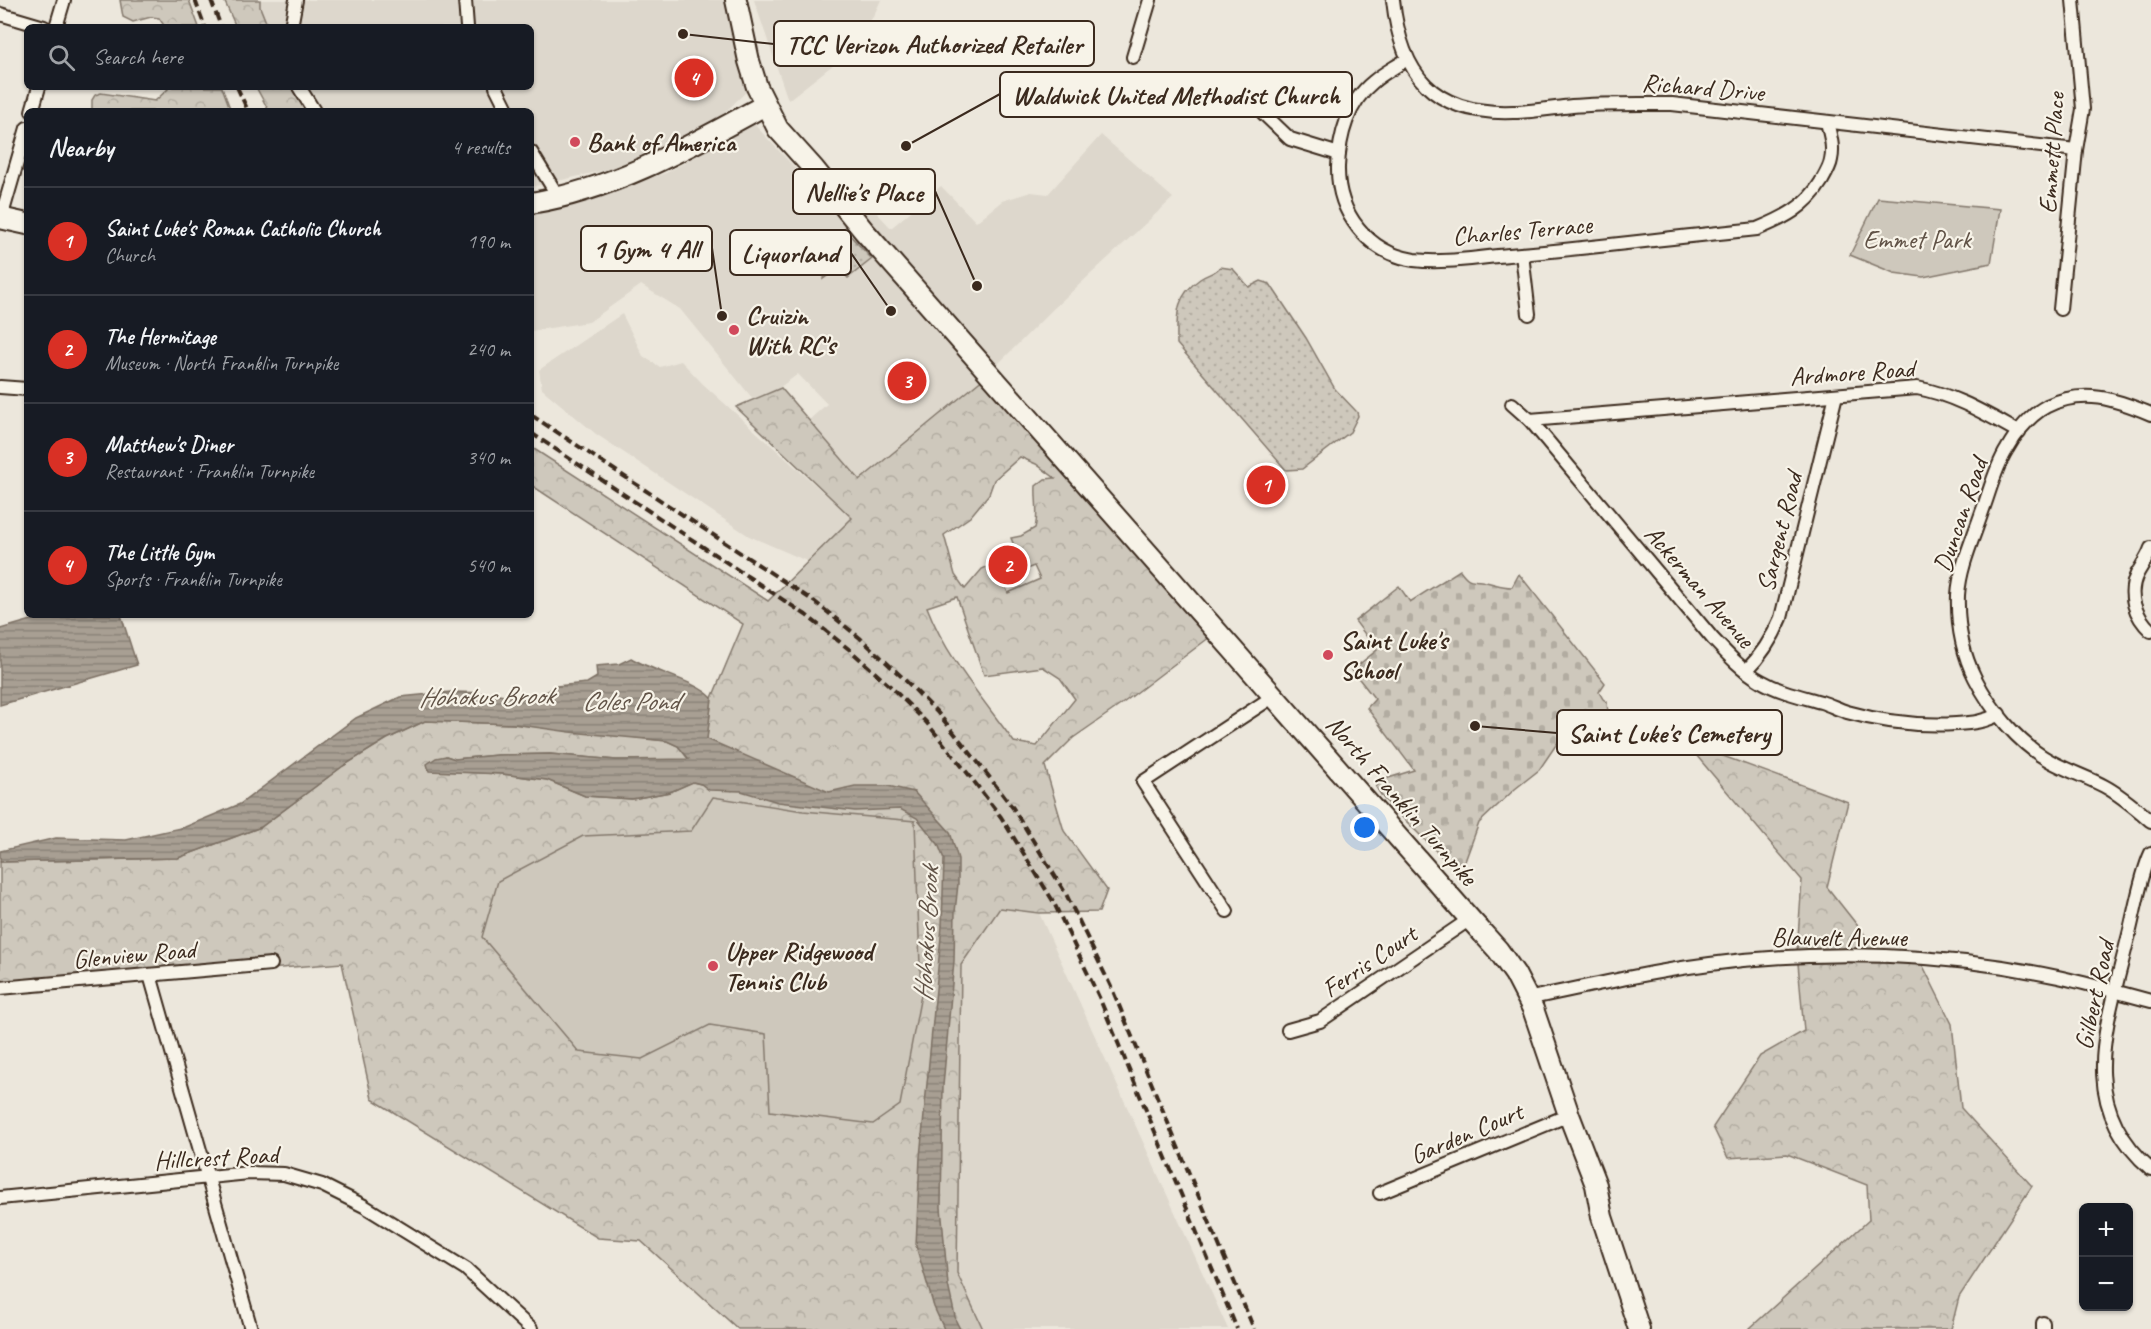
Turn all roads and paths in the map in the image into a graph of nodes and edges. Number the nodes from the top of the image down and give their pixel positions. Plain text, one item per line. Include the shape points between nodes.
1 (64, 0) edge
2 (296, 0) edge
3 (465, 0) edge
4 (736, 0) edge
5 (1150, 0) edge
6 (1393, 0) edge
7 (2073, 0) edge
8 (0, 14) edge
9 (34, 24) edge
10 (57, 24) edge
11 (292, 24) edge
12 (467, 24) edge
13 (1133, 57) dead end
14 (1407, 59) junction
15 (1247, 88) dead end
16 (38, 90) edge
17 (301, 90) edge
18 (498, 90) edge
19 (765, 105) junction
20 (33, 108) edge
21 (312, 108) edge
22 (506, 108) edge
23 (1827, 122) junction
24 (24, 138) edge
25 (2076, 150) junction
26 (1339, 154) junction
27 (534, 157) edge
28 (559, 198) junction
29 (534, 202) edge
30 (1, 218) edge
31 (24, 223) edge
32 (1522, 254) junction
33 (2060, 309) dead end
34 (1529, 314) dead end
35 (0, 387) edge
36 (24, 389) edge
37 (1836, 395) junction
38 (1512, 404) dead end
39 (2151, 414) edge
40 (1530, 420) junction
41 (2019, 432) junction
42 (2151, 548) edge
43 (2151, 631) edge
44 (1746, 671) junction
45 (1274, 696) junction
46 (1999, 714) junction
47 (2151, 821) edge
48 (2151, 853) edge
49 (1227, 911) dead end
50 (1470, 919) junction
51 (271, 964) dead end
52 (150, 975) junction
53 (0, 988) edge
54 (2115, 992) junction
55 (1527, 999) junction
56 (2151, 1000) edge
57 (1288, 1030) dead end
58 (1569, 1115) junction
59 (2151, 1169) edge
60 (207, 1176) junction
61 (1380, 1193) dead end
62 (0, 1198) edge
63 (251, 1329) edge
64 (531, 1329) edge
65 (1639, 1329) edge

1 - 10 street
2 - 11 street
3 - 12 street
4 - 19 main road, North Franklin Turnpike via 749,62
5 - 13 street
6 - 14 street, Richard Drive via 1396,26
7 - 25 street, Emmett Place via 2082,109
8 - 9 street
14 - 23 street, Richard Drive via 1435,94 1472,110 1513,112 1603,104 1672,104
14 - 26 street, Charles Terrace via 1361,93 1344,126
15 - 26 street via 1263,113 1290,139
16 - 20 street
17 - 21 street
18 - 22 street
19 - 28 main road via 655,163
19 - 45 main road, North Franklin Turnpike via 778,129 864,231
23 - 25 street, Richard Drive
23 - 32 street, Charles Terrace via 1832,150 1824,177 1808,200 1777,221 1757,229
24 - 30 street
25 - 33 street, Emmett Place
26 - 32 street, Charles Terrace via 1338,174 1346,209 1353,224 1376,245 1413,260
27 - 28 street
28 - 29 main road
30 - 31 main road
32 - 34 street
35 - 36 street
37 - 40 street, Ardmore Road
37 - 41 street, Ardmore Road via 1896,388 1938,392
37 - 44 street, Sargent Road via 1781,618 1762,655
38 - 40 street, Ackerman Avenue
39 - 41 street via 2118,400 2083,397 2047,406 2031,416
40 - 44 street, Ackerman Avenue via 1713,639
41 - 46 street, Duncan Road via 1999,464 1958,592 1960,637 1967,660
42 - 43 street via 2136,576 2133,600 2142,623
44 - 46 street, Ackerman Avenue via 1784,692 1877,719 1940,725 1977,723
45 - 49 street via 1143,782
45 - 50 main road, North Franklin Turnpike
46 - 47 street via 2017,735 2050,761 2106,787
48 - 54 street, Gilbert Road
50 - 55 main road, North Franklin Turnpike via 1498,950
50 - 57 street, Ferris Court via 1320,1021
51 - 52 street, Glenview Road
52 - 53 street, Glenview Road
52 - 60 street
54 - 55 street, Blauvelt Avenue via 2001,967 1909,958 1827,956 1654,972
54 - 56 street, Blauvelt Avenue
54 - 59 street, Gilbert Road via 2103,1050 2104,1091 2118,1129
55 - 58 main road, North Franklin Turnpike via 1544,1037
58 - 61 street, Garden Court
58 - 65 main road, North Franklin Turnpike via 1596,1185 1602,1217
60 - 62 street, Hillcrest Road
60 - 63 street
60 - 64 street, Hillcrest Road via 284,1174 322,1185 364,1206 466,1269

